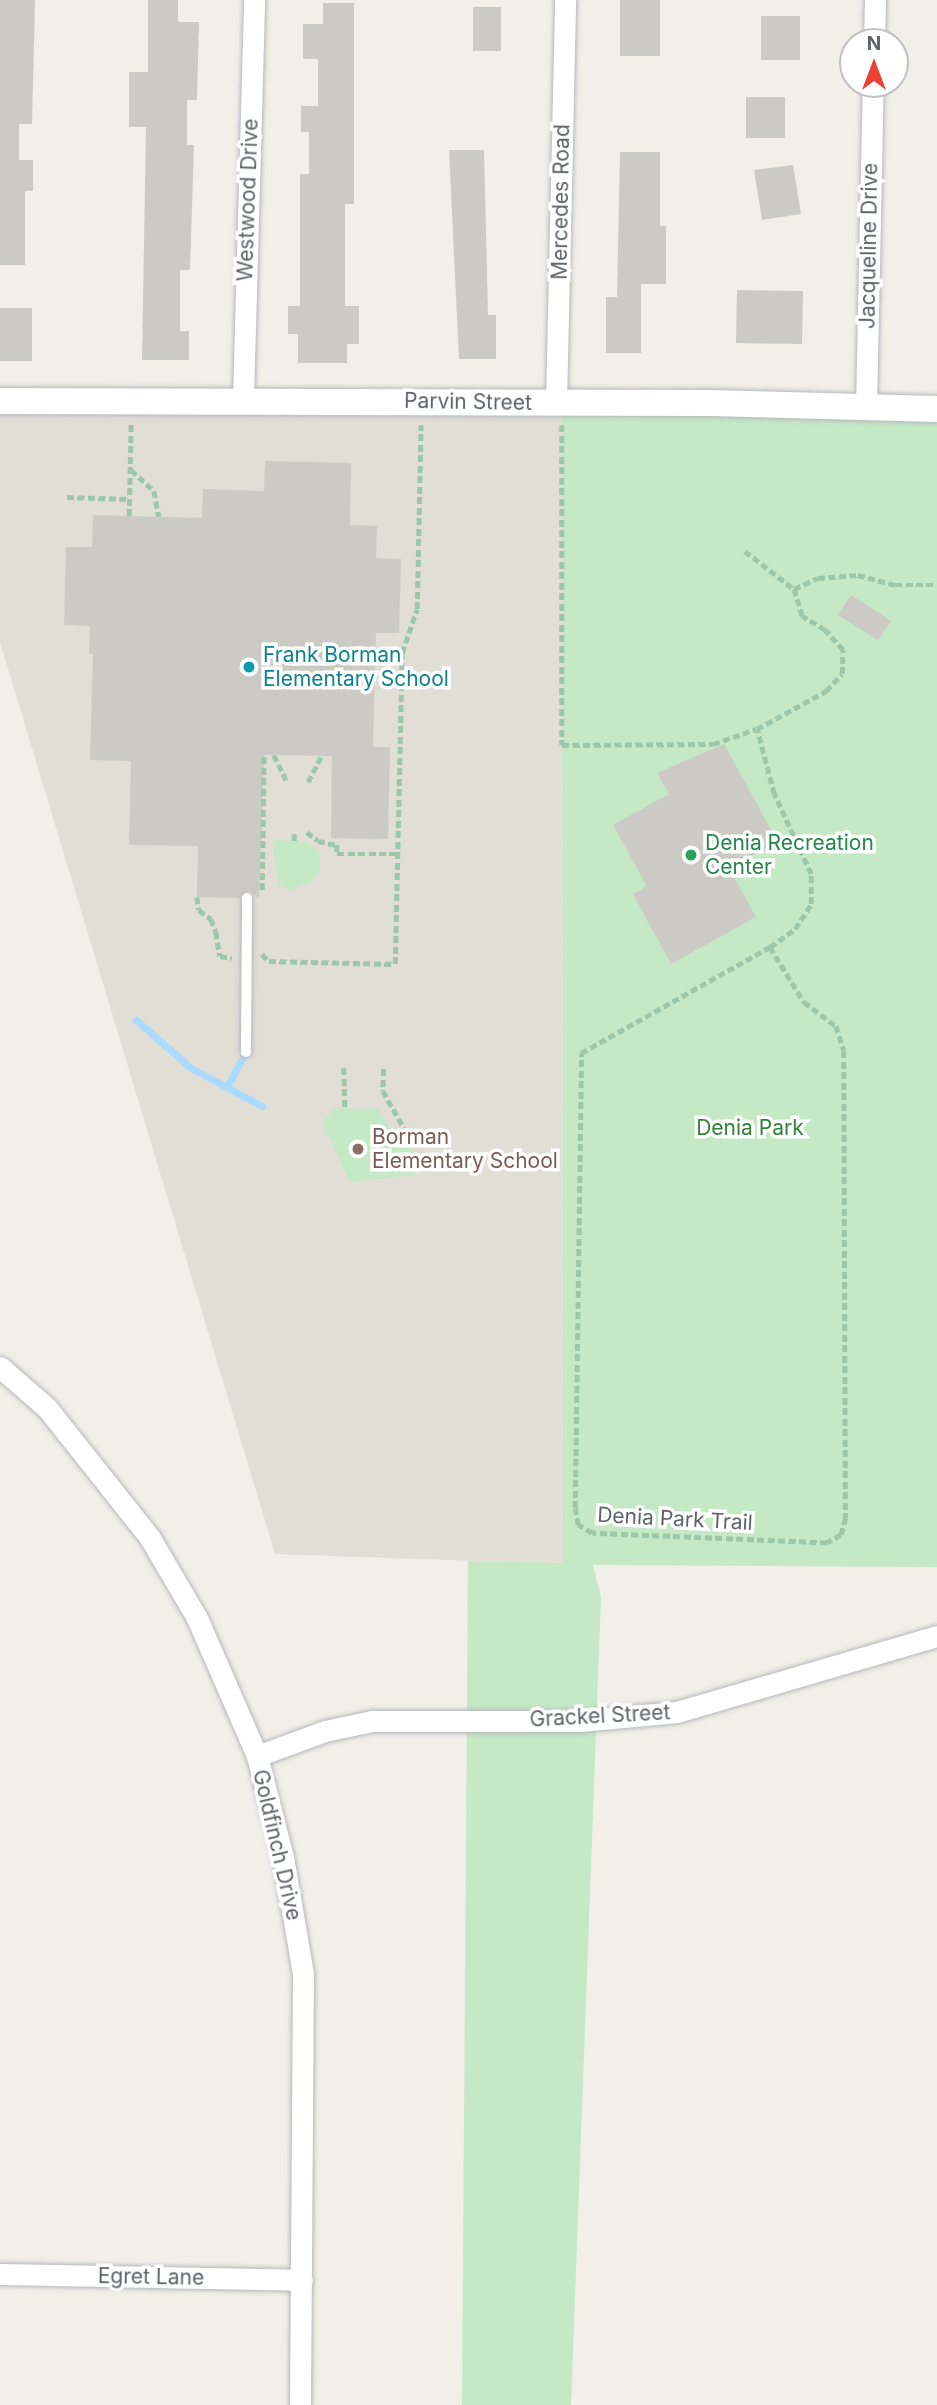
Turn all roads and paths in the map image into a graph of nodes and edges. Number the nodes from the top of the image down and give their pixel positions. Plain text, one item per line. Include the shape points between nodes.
1 (254, 0) edge
2 (565, 0) edge
3 (875, 0) edge
4 (874, 28) edge
5 (873, 98) edge
6 (243, 399) junction
7 (0, 401) edge
8 (559, 403) junction
9 (866, 408) junction
10 (937, 409) edge
11 (131, 424) dead end
12 (421, 425) dead end
13 (130, 470) junction
14 (67, 497) dead end
15 (129, 499) junction
16 (129, 516) dead end
17 (159, 517) dead end
18 (745, 551) dead end
19 (937, 586) edge
20 (794, 589) junction
21 (757, 729) junction
22 (264, 754) dead end
23 (274, 755) dead end
24 (321, 756) dead end
25 (288, 782) dead end
26 (308, 782) dead end
27 (307, 832) dead end
28 (294, 834) dead end
29 (294, 841) dead end
30 (397, 854) junction
31 (197, 897) dead end
32 (247, 898) dead end
33 (262, 900) dead end
34 (261, 939) dead end
35 (770, 947) junction
36 (247, 959) junction
37 (246, 1052) dead end
38 (344, 1068) dead end
39 (384, 1069) dead end
40 (345, 1109) dead end
41 (404, 1128) dead end
42 (0, 1367) edge
43 (937, 1636) edge
44 (257, 1756) junction
45 (0, 2274) edge
46 (302, 2280) junction
47 (300, 2405) edge

1 - 6 street, Westwood Drive
2 - 8 street, Mercedes Road
3 - 4 street
5 - 9 street, Jacqueline Drive
6 - 7 street, Parvin Street
6 - 8 street, Parvin Street
8 - 9 street, Parvin Street
8 - 21 path via 562,745 713,744
9 - 10 street, Parvin Street
11 - 13 path
12 - 30 path via 417,609 401,653
13 - 15 path
13 - 17 path via 154,491
14 - 15 path
15 - 16 path
18 - 20 path
19 - 20 path via 895,585 858,575 818,578
20 - 21 path via 802,616 825,630 843,650 842,674 826,691
21 - 35 path, Denia Park Trail via 774,794 811,874 811,904 795,929
22 - 33 path
23 - 25 path
24 - 26 path
27 - 30 path via 318,841 337,845 337,853
28 - 29 path
30 - 34 path via 395,964 269,961 261,953
31 - 36 path via 198,910 211,919 220,956
32 - 36 lane
35 - 35 path, Denia Park Trail via 804,1002 836,1026 844,1051 846,1518 841,1535 827,1543 592,1533 578,1525 575,1508 581,1053
36 - 37 lane
38 - 40 path
39 - 41 path via 383,1091
42 - 44 street, Goldfinch Drive via 47,1408 150,1538 197,1618
43 - 44 street, Grackel Street via 677,1712 580,1721 372,1721 325,1731
44 - 46 street, Goldfinch Drive via 283,1857 303,1974
45 - 46 street, Egret Lane
46 - 47 street, Goldfinch Drive

